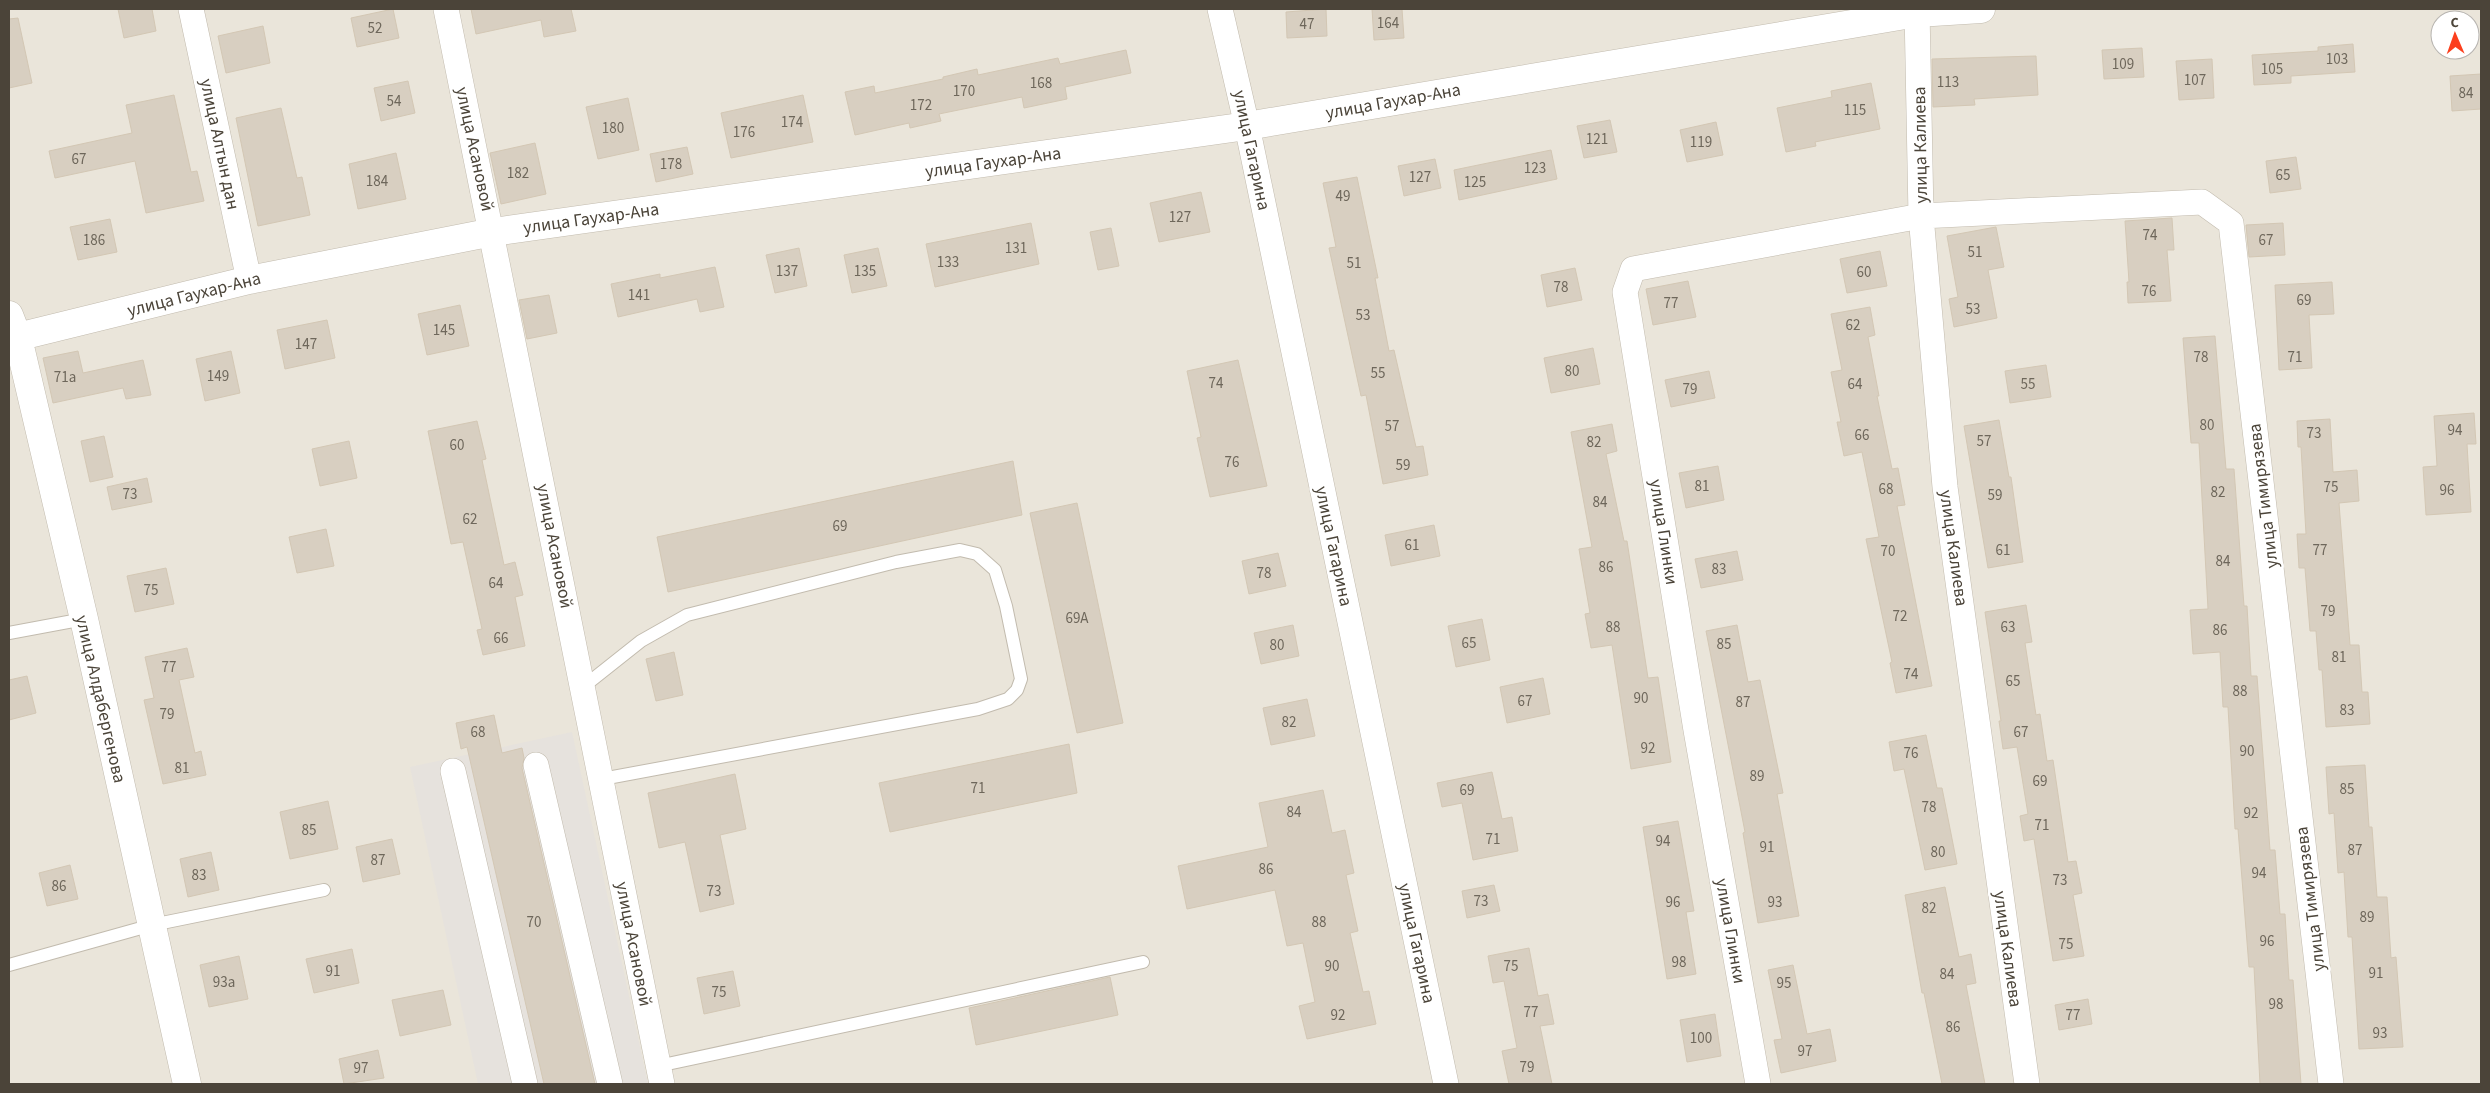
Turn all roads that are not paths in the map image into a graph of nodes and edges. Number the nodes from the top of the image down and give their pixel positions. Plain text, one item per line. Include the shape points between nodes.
1 (191, 9) edge
2 (446, 9) edge
3 (1220, 9) edge
4 (1981, 9) edge
5 (1917, 11) edge
6 (1247, 126) junction
7 (1921, 216) junction
8 (492, 232) junction
9 (249, 280) junction
10 (12, 330) edge
11 (84, 619) junction
12 (9, 633) edge
13 (583, 687) junction
14 (536, 765) dead end
15 (453, 771) dead end
16 (602, 779) junction
17 (324, 890) dead end
18 (152, 925) junction
19 (1143, 962) dead end
20 (9, 964) edge
21 (660, 1075) edge
22 (187, 1084) edge
23 (525, 1084) edge
24 (610, 1084) edge
25 (1446, 1084) edge
26 (1758, 1084) edge
27 (2027, 1084) edge
28 (2332, 1084) edge

1 - 9 street, улица Алтын дан
2 - 8 street, улица Асановой
3 - 6 street, улица Гагарина
4 - 5 street, улица Гаухар-Ана
5 - 6 street, улица Гаухар-Ана
5 - 7 street, улица Калиева
6 - 8 street, улица Гаухар-Ана
6 - 25 street, улица Гагарина
7 - 26 street, улица Глинки via 1633,269 1625,292 1696,730
7 - 27 street, улица Калиева via 1945,487
7 - 28 street, улица Тимирязева via 2202,202 2231,223
8 - 9 street, улица Гаухар-Ана
8 - 13 street, улица Асановой
9 - 10 street, улица Гаухар-Ана
10 - 11 street, улица Алдабергенова
11 - 12 lane
11 - 18 street, улица Алдабергенова
13 - 16 street, улица Асановой
13 - 16 lane via 641,640 687,615 896,562 960,550 977,554 995,570 1014,641 1021,679 1008,699 978,709
14 - 24 street
15 - 23 street
16 - 21 street, улица Асановой
17 - 18 lane
18 - 20 lane
18 - 22 street, улица Алдабергенова
19 - 21 lane

